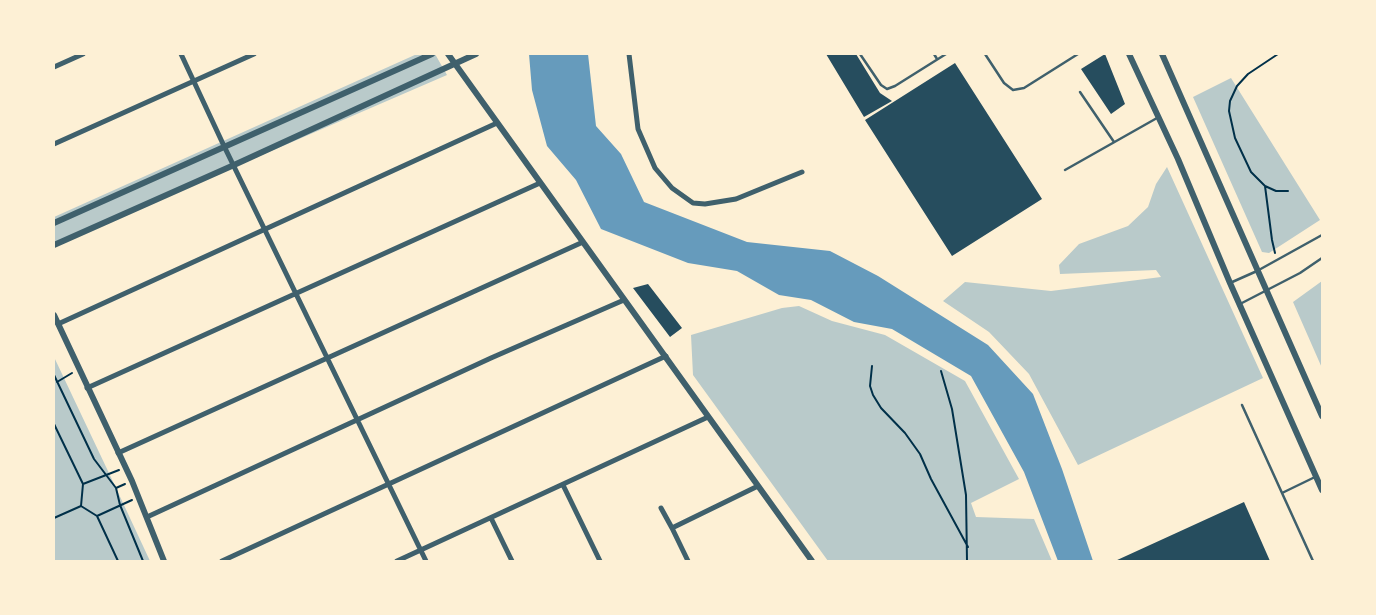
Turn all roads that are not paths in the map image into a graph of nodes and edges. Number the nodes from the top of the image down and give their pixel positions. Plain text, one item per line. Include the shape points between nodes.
1 (83, 54) edge
2 (181, 54) edge
3 (254, 54) edge
4 (432, 54) edge
5 (448, 54) edge
6 (476, 54) edge
7 (629, 54) edge
8 (860, 54) edge
9 (934, 54) edge
10 (946, 54) edge
11 (985, 54) edge
12 (1078, 54) edge
13 (1129, 54) edge
14 (1162, 54) edge
15 (937, 59) junction
16 (455, 64) junction
17 (54, 67) edge
18 (195, 81) junction
19 (1080, 92) dead end
20 (1158, 117) junction
21 (497, 123) junction
22 (1114, 142) junction
23 (54, 144) edge
24 (224, 146) junction
25 (234, 165) junction
26 (1065, 170) dead end
27 (802, 172) dead end
28 (540, 183) junction
29 (54, 223) edge
30 (266, 230) junction
31 (1322, 235) edge
32 (583, 242) junction
33 (54, 245) edge
34 (1322, 258) edge
35 (1257, 270) junction
36 (1230, 283) junction
37 (296, 292) junction
38 (1266, 292) junction
39 (624, 300) junction
40 (1240, 304) junction
41 (54, 315) edge
42 (58, 324) junction
43 (328, 356) junction
44 (666, 356) junction
45 (87, 388) junction
46 (1242, 405) dead end
47 (1322, 416) edge
48 (708, 417) junction
49 (357, 421) junction
50 (118, 453) junction
51 (1316, 477) junction
52 (388, 484) junction
53 (563, 485) junction
54 (758, 486) junction
55 (1322, 490) edge
56 (1282, 493) junction
57 (661, 508) dead end
58 (147, 517) junction
59 (491, 518) junction
60 (672, 528) junction
61 (421, 550) junction
62 (164, 561) edge
63 (222, 561) edge
64 (397, 561) edge
65 (426, 561) edge
66 (512, 561) edge
67 (600, 561) edge
68 (688, 561) edge
69 (812, 561) edge
70 (1313, 561) edge

1 - 17 street
2 - 18 street
3 - 18 street
4 - 24 street
5 - 16 street
6 - 16 street
7 - 27 street via 638,129 654,168 672,188 693,203 736,199
8 - 15 lane via 881,85 887,88
9 - 15 lane
10 - 15 lane
11 - 12 lane via 1004,83 1013,90 1024,88
13 - 20 street
14 - 35 street
16 - 21 street
16 - 25 street
18 - 23 street
18 - 24 street
19 - 22 lane
20 - 22 lane
20 - 36 street
21 - 28 street
21 - 30 street
22 - 26 lane
24 - 25 street
24 - 29 street
25 - 30 street
25 - 33 street
28 - 32 street
28 - 37 street
30 - 37 street
30 - 42 street
31 - 35 lane
32 - 39 street
32 - 43 street
34 - 38 lane
35 - 36 lane
35 - 38 street
36 - 40 street
37 - 43 street
37 - 45 street
38 - 40 lane
38 - 47 street
39 - 44 street
39 - 49 street
40 - 51 street
41 - 42 street
42 - 45 street
43 - 49 street
43 - 50 street
44 - 48 street
44 - 52 street
45 - 50 street
46 - 56 lane
48 - 53 street
48 - 54 street
49 - 52 street
49 - 58 street
50 - 58 street
51 - 55 street
51 - 56 lane
52 - 61 street
52 - 63 street
53 - 59 street
53 - 67 street
54 - 60 street
54 - 69 street
56 - 70 lane
57 - 60 street
58 - 62 street
59 - 61 street
59 - 66 street
60 - 68 street
61 - 64 street
61 - 65 street

